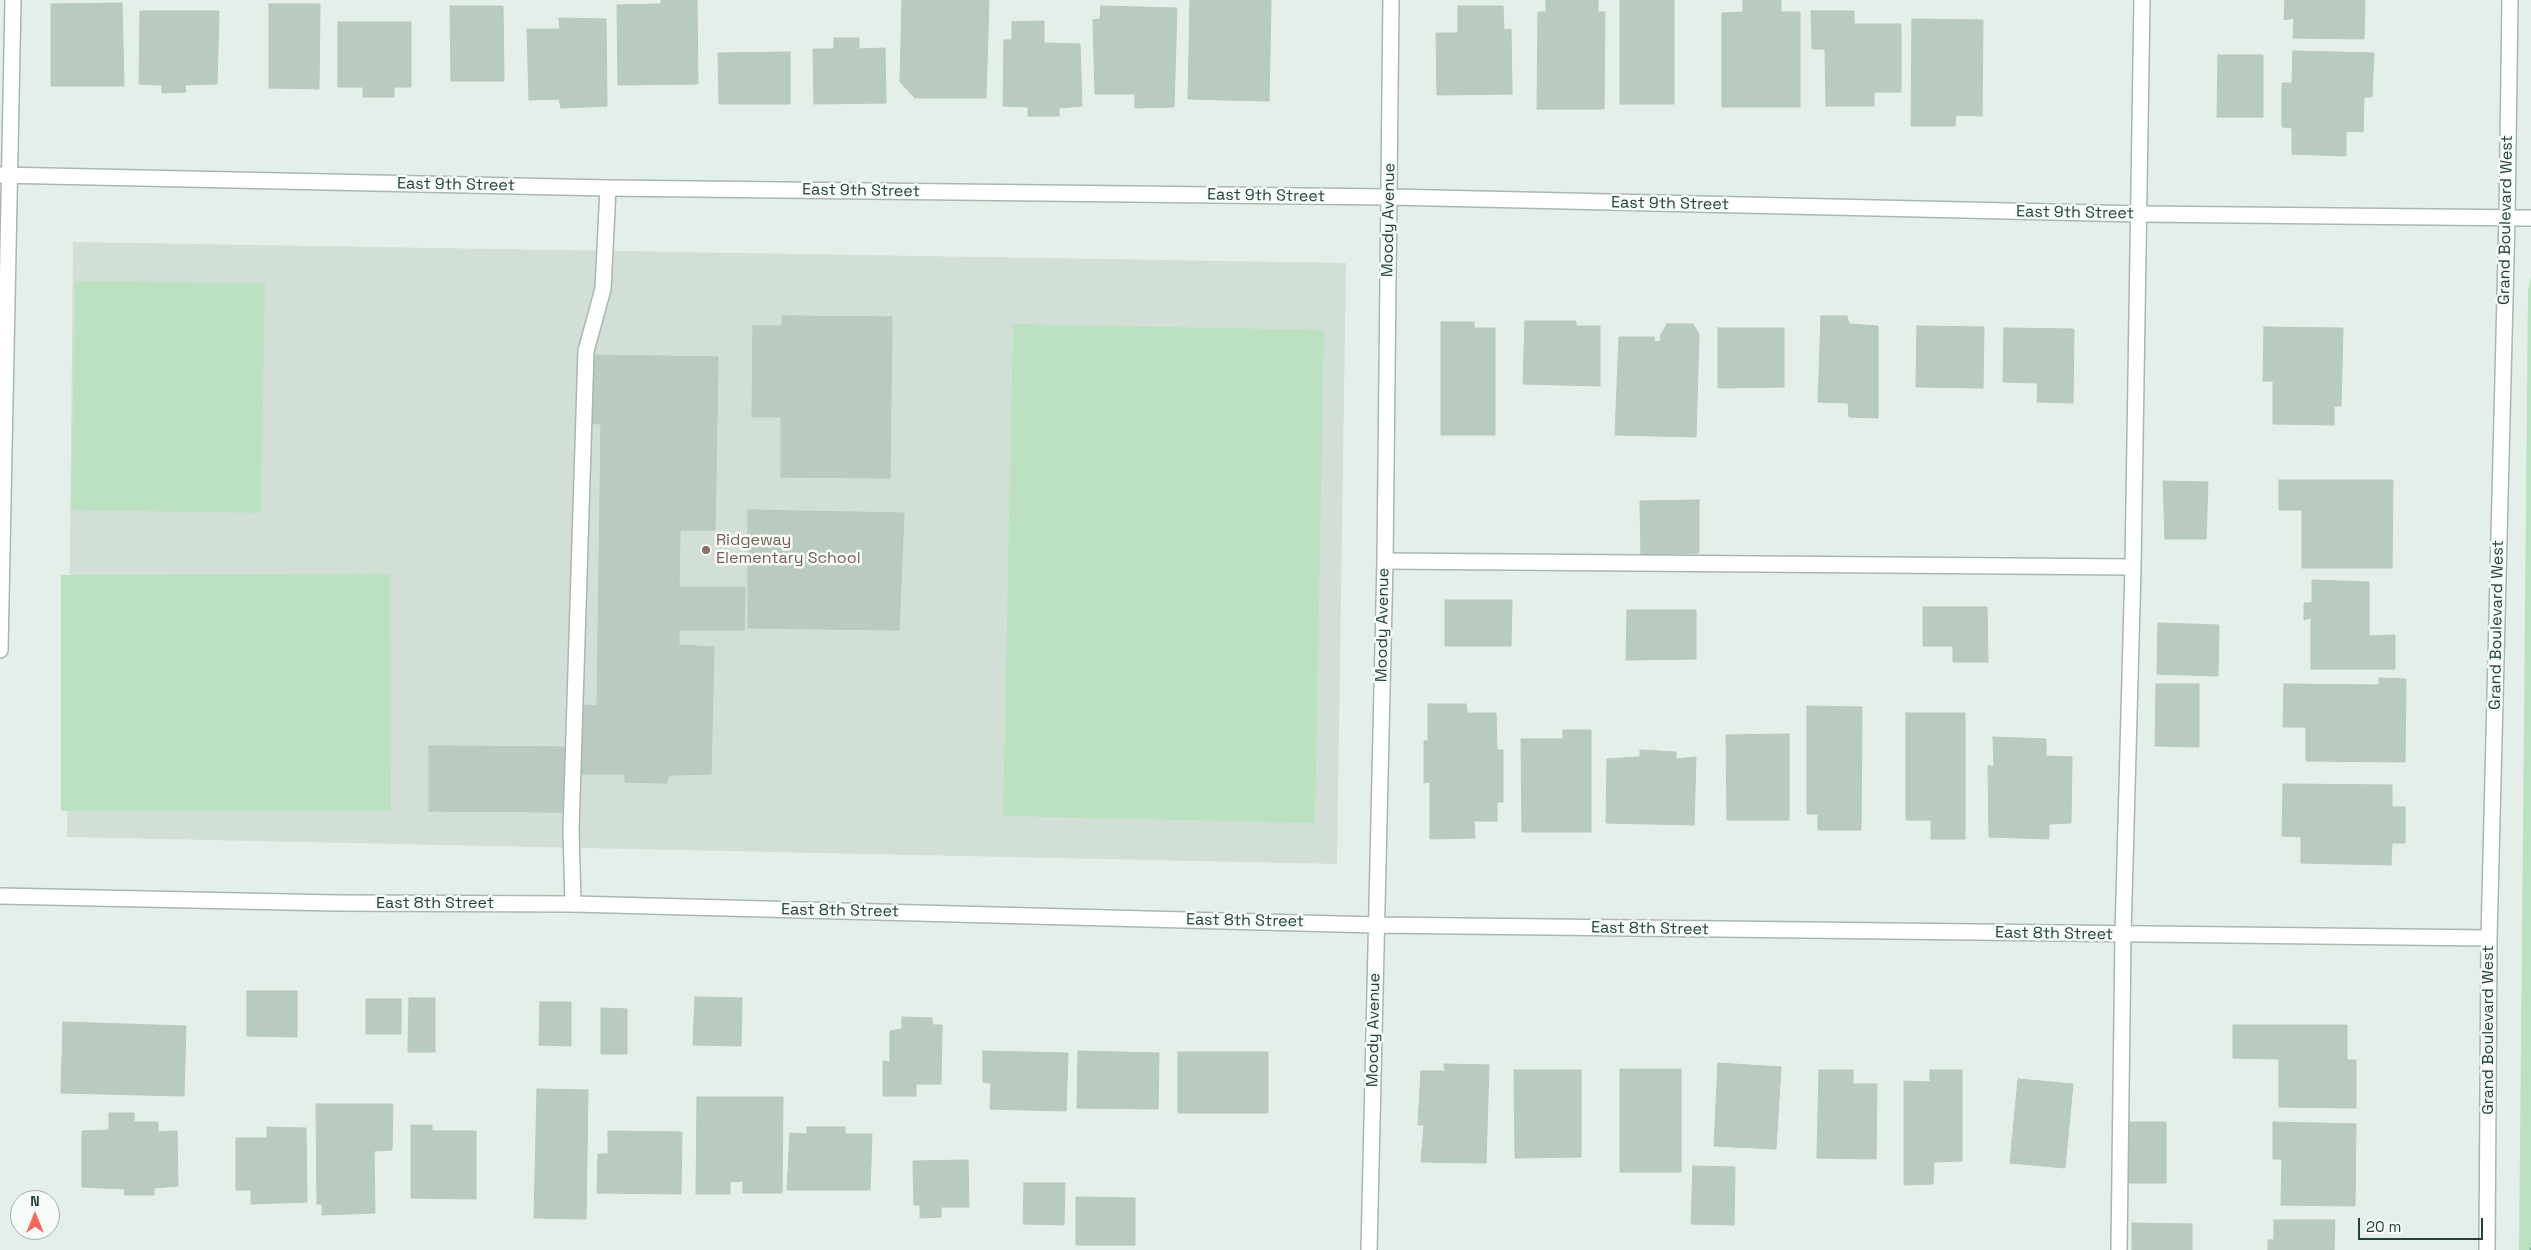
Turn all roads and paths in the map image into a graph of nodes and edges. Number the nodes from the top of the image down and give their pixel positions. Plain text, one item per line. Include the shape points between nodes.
1 (13, 0) edge
2 (1391, 0) edge
3 (2142, 0) edge
4 (2510, 0) edge
5 (5, 175) edge
6 (608, 188) junction
7 (1390, 197) junction
8 (2140, 214) junction
9 (2507, 217) junction
10 (2531, 218) edge
11 (1384, 561) junction
12 (2133, 567) junction
13 (0, 650) edge
14 (0, 896) edge
15 (573, 904) junction
16 (1376, 925) junction
17 (2123, 935) junction
18 (2489, 938) junction
19 (2531, 1243) edge
20 (1369, 1250) edge
21 (2119, 1250) edge
22 (2487, 1250) edge
23 (2531, 1250) edge

1 - 5 street
2 - 7 street, Moody Avenue
3 - 8 street
4 - 9 street, Grand Boulevard West
5 - 6 street, East 9th Street
5 - 13 street
6 - 7 street, East 9th Street
6 - 15 street via 603,289 586,351 570,830
7 - 8 street, East 9th Street
7 - 11 street, Moody Avenue
8 - 9 street, East 9th Street
8 - 12 street
9 - 10 street, East 9th Street
9 - 18 street, Grand Boulevard West
11 - 12 street
11 - 16 street, Moody Avenue
12 - 17 street
14 - 15 street, East 8th Street
15 - 16 street, East 8th Street
16 - 17 street, East 8th Street
16 - 20 street, Moody Avenue
17 - 18 street, East 8th Street
17 - 21 street
18 - 22 street, Grand Boulevard West
19 - 23 path

